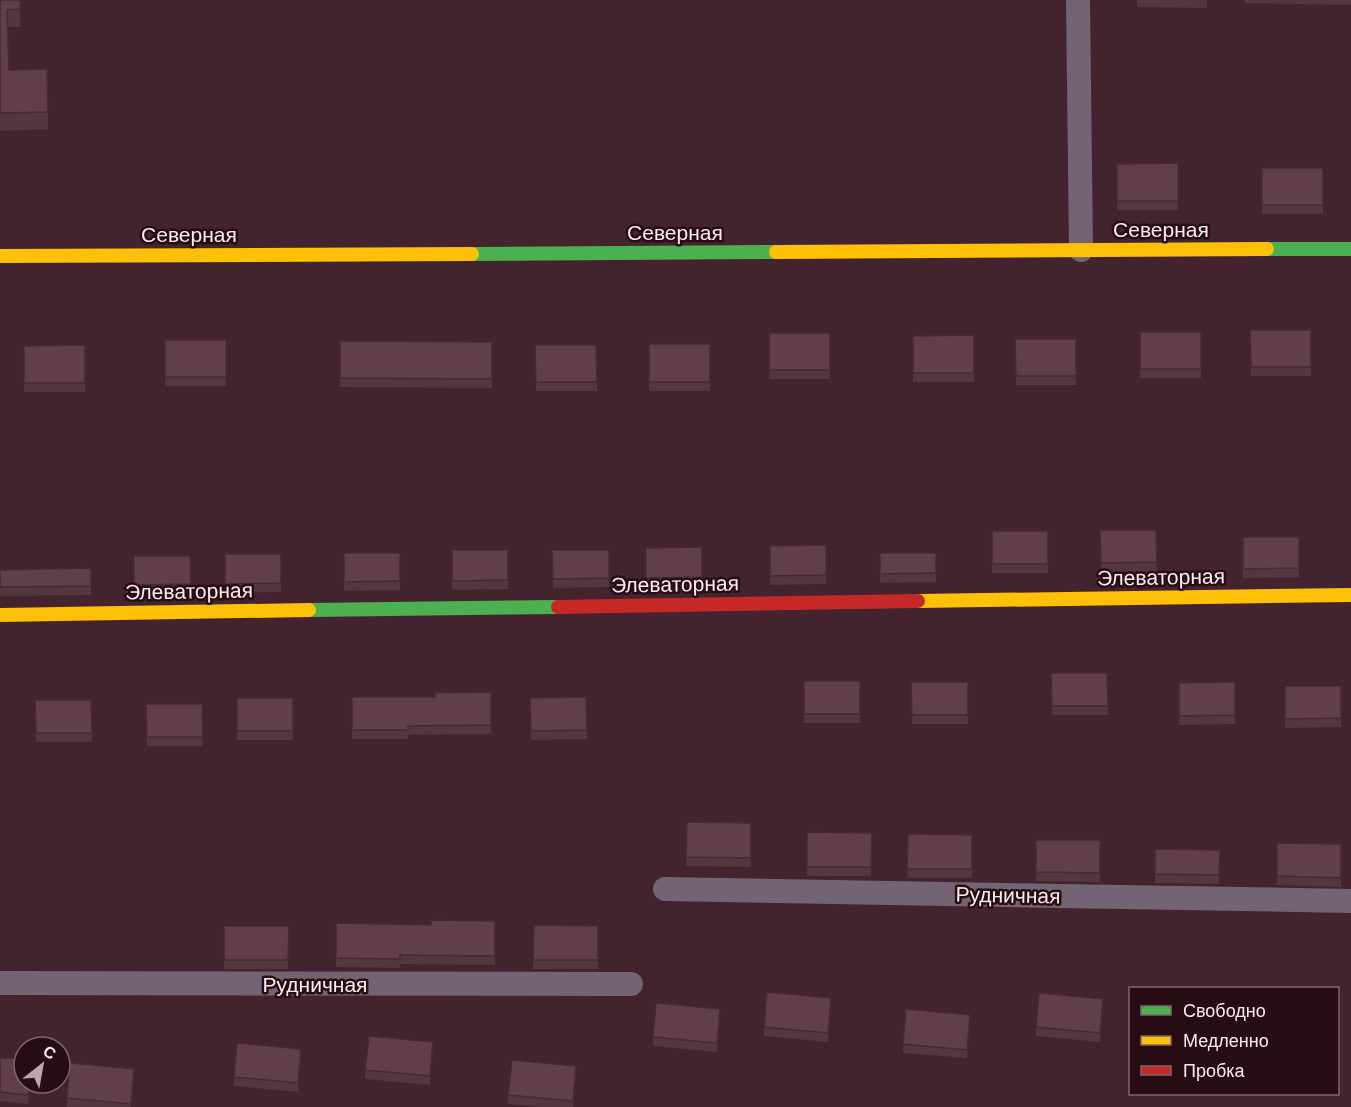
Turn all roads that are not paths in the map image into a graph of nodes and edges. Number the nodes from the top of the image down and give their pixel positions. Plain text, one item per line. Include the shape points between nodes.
1 (1078, 0) edge
2 (1351, 249) edge
3 (1081, 250) junction
4 (0, 256) edge
5 (1351, 595) edge
6 (0, 615) edge
7 (664, 889) dead end
8 (1351, 901) edge
9 (0, 983) edge
10 (630, 984) dead end

1 - 3 street
2 - 3 street, Северная
3 - 4 street, Северная
5 - 6 street, Элеваторная
7 - 8 street, Рудничная
9 - 10 street, Рудничная

